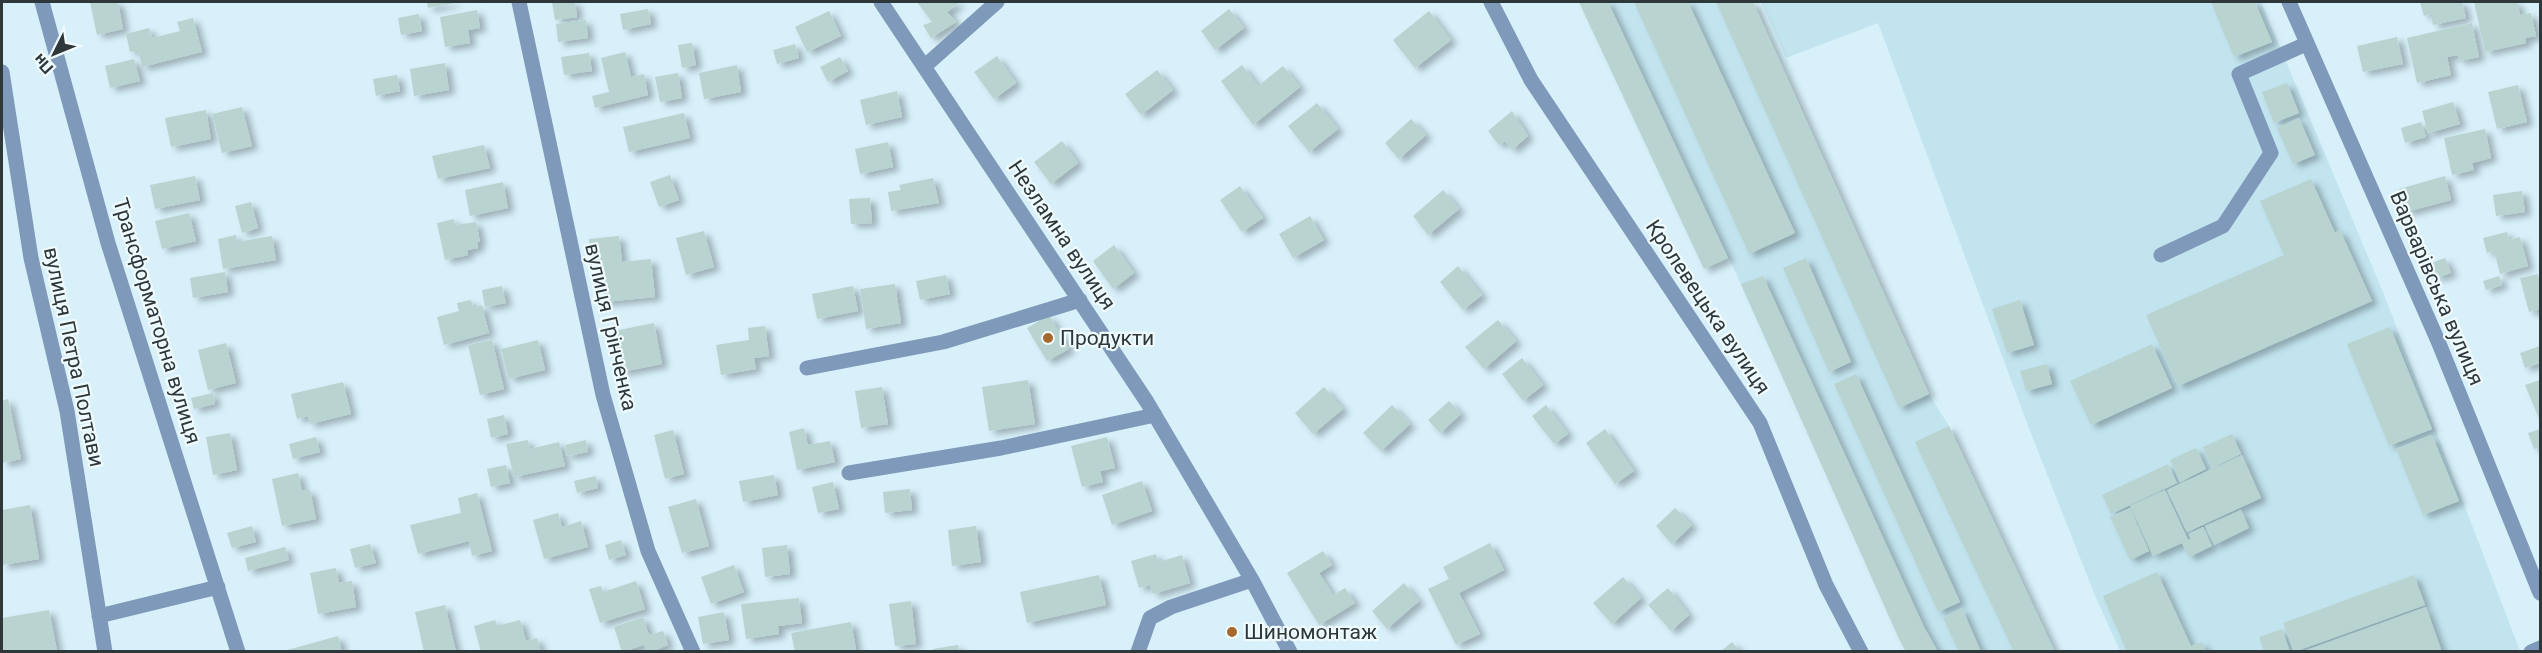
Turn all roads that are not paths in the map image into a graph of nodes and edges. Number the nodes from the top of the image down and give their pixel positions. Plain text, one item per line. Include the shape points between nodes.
1 (42, 2) edge
2 (519, 2) edge
3 (881, 2) edge
4 (997, 2) edge
5 (1491, 2) edge
6 (2289, 2) edge
7 (2306, 44) junction
8 (925, 66) junction
9 (2, 72) edge
10 (2161, 255) dead end
11 (1080, 300) junction
12 (807, 368) dead end
13 (1155, 415) junction
14 (849, 473) dead end
15 (1252, 580) junction
16 (218, 587) junction
17 (2541, 593) edge
18 (99, 616) junction
19 (2541, 648) edge
20 (105, 651) edge
21 (238, 651) edge
22 (693, 651) edge
23 (1138, 651) edge
24 (1290, 651) edge
25 (1861, 651) edge
26 (2531, 651) edge

1 - 16 street, Трансформаторна вулиця via 108,243
2 - 22 street, вулиця Грінченка via 603,395 648,551
3 - 8 street, Незламна вулиця
4 - 8 street
5 - 25 street, Кролевецька вулиця via 1532,80 1760,423 1826,585
6 - 7 street, Варварівська вулиця
7 - 10 street via 2239,74 2271,153 2223,226
7 - 17 street, Варварівська вулиця via 2438,341
8 - 11 street, Незламна вулиця
9 - 18 street, вулиця Петра Полтави via 31,258 68,411
11 - 12 street via 943,342
11 - 13 street, Незламна вулиця
13 - 14 street via 1001,448
13 - 15 street, Незламна вулиця
15 - 23 street via 1150,618
15 - 24 street, Незламна вулиця
16 - 18 street
16 - 21 street, Трансформаторна вулиця
18 - 20 street, вулиця Петра Полтави
19 - 26 street

